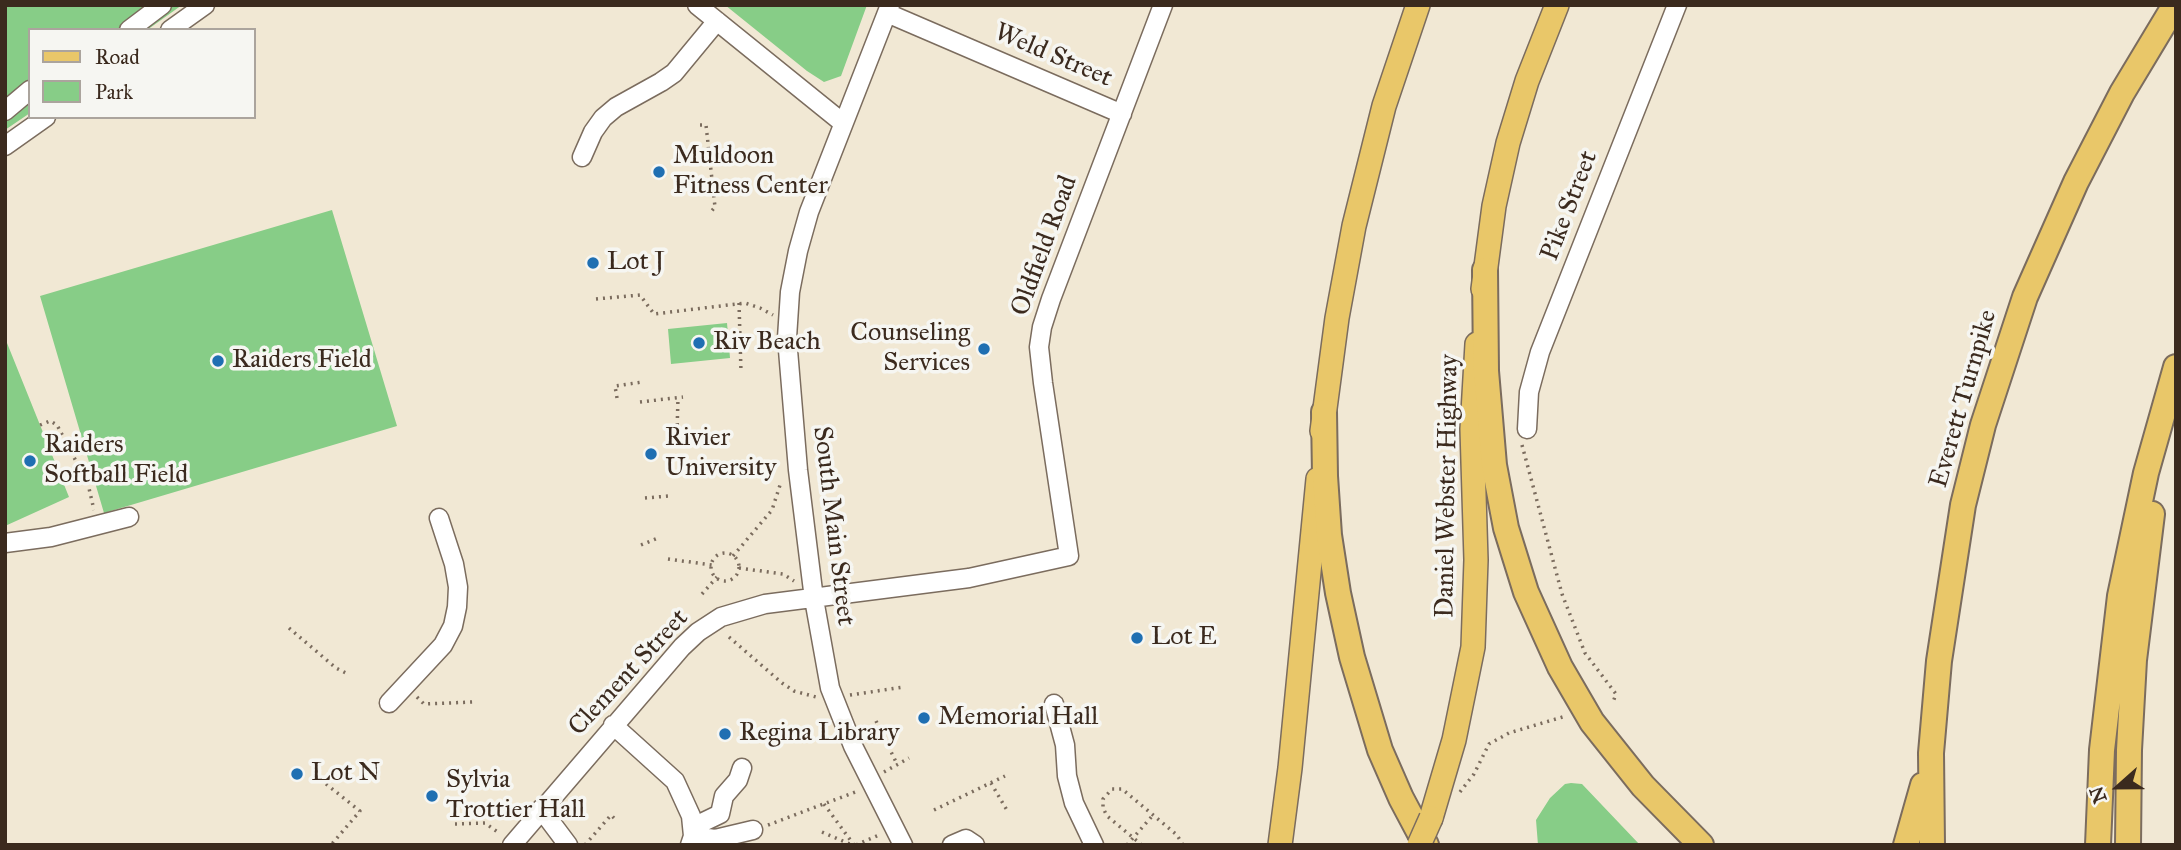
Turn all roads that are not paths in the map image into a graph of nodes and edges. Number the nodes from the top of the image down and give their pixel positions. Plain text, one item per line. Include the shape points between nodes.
1 (163, 5) edge
2 (205, 5) edge
3 (697, 5) edge
4 (1163, 5) edge
5 (1418, 5) edge
6 (1556, 5) edge
7 (1676, 5) edge
8 (2175, 5) edge
9 (888, 9) edge
10 (717, 21) junction
11 (131, 28) edge
12 (173, 28) edge
13 (28, 92) edge
14 (5, 111) edge
15 (1122, 114) junction
16 (43, 119) edge
17 (843, 123) junction
18 (5, 146) edge
19 (582, 157) dead end
20 (1485, 270) junction
21 (2176, 367) edge
22 (2176, 389) edge
23 (1324, 412) junction
24 (1527, 429) road end
25 (129, 517) dead end
26 (439, 518) dead end
27 (5, 543) edge
28 (1069, 556) joint
29 (814, 598) junction
30 (389, 703) dead end
31 (1054, 704) dead end
32 (613, 725) junction
33 (1931, 754) junction
34 (742, 768) dead end
35 (541, 809) junction
36 (753, 830) road end
37 (692, 836) edge
38 (506, 840) edge
39 (568, 845) edge
40 (903, 845) edge
41 (952, 845) edge
42 (975, 845) edge
43 (1094, 845) edge
44 (1280, 845) edge
45 (1419, 845) edge
46 (1426, 845) edge
47 (1701, 845) edge
48 (1906, 845) edge
49 (1932, 845) edge
50 (2098, 845) edge
51 (2128, 845) edge

1 - 11 street
2 - 12 street
3 - 10 street
4 - 15 street, Oldfield Road
5 - 23 main road via 1360,196 1341,288
6 - 20 main road, Daniel Webster Highway via 1508,143
7 - 24 street, Pike Street via 1540,352 1529,392
8 - 33 highway, Everett Turnpike via 2080,173 2011,337 1963,505 1939,661
9 - 15 street, Weld Street
9 - 17 street, South Main Street
10 - 17 street
10 - 19 street via 674,73 603,118
13 - 14 street
15 - 28 street, Oldfield Road via 1051,299 1039,347
16 - 18 street
17 - 29 street, South Main Street via 798,251 788,319 787,363
20 - 45 main road, Daniel Webster Highway, bridge via 1472,411 1473,647 1454,740
20 - 47 highway via 1486,371 1494,465 1506,528 1526,592 1560,667 1601,734 1652,796
21 - 50 highway via 2146,473 2118,607 2103,740
22 - 51 highway via 2139,610 2130,720
23 - 44 main road
23 - 46 highway via 1329,535 1352,657 1380,750
25 - 27 street via 51,537
26 - 30 street via 458,587 453,626 443,645
28 - 29 street, Clement Street via 969,578
29 - 32 street, Clement Street via 751,607 710,624 682,646
29 - 40 street, South Main Street via 837,709
31 - 43 street via 1074,803
32 - 35 street, Clement Street
32 - 37 street via 675,781 691,816
33 - 48 highway
33 - 49 highway, Everett Turnpike
34 - 37 street via 724,796 720,814
35 - 38 street, Clement Street
35 - 39 street
36 - 37 street via 715,839
41 - 42 street via 967,839

